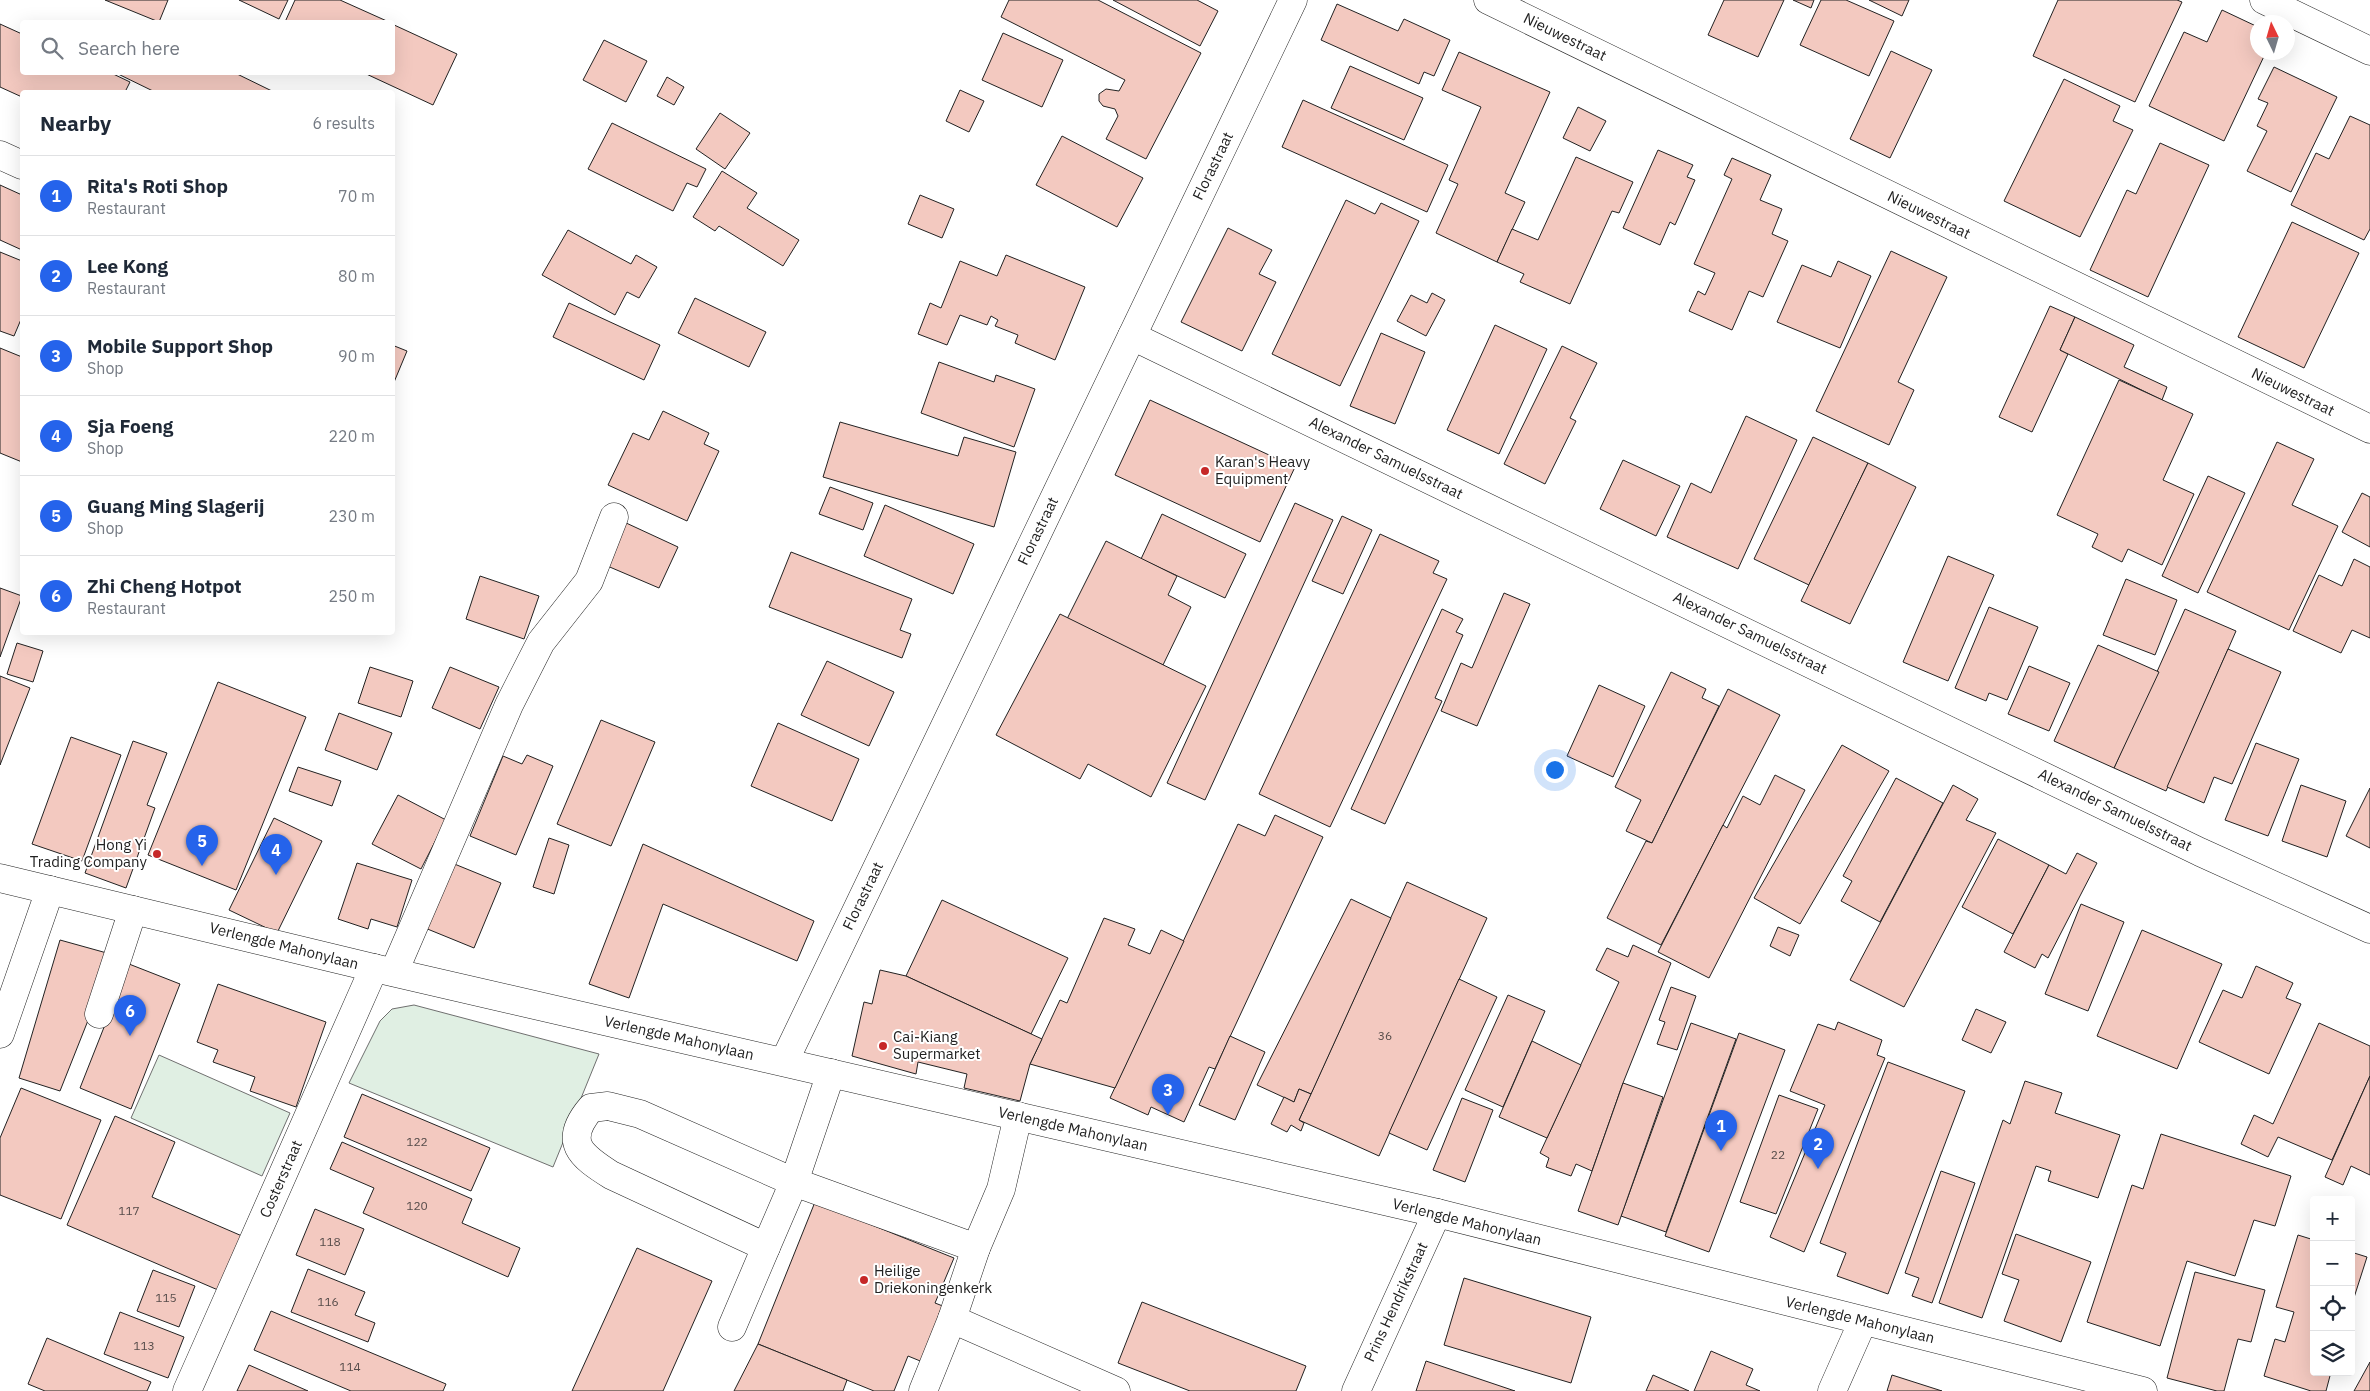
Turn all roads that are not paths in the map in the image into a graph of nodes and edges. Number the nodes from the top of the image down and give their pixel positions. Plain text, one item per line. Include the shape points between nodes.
1 (1293, 0) edge
2 (1488, 0) edge
3 (2264, 0) edge
4 (2370, 51) edge
5 (0, 155) edge
6 (20, 164) edge
7 (1132, 336) junction
8 (2370, 429) edge
9 (614, 517) dead end
10 (0, 878) edge
11 (50, 890) junction
12 (133, 910) junction
13 (2370, 929) edge
14 (384, 970) junction
15 (99, 1014) dead end
16 (0, 1034) edge
17 (784, 1062) junction
18 (831, 1073) junction
19 (1018, 1116) junction
20 (794, 1182) junction
21 (1437, 1213) junction
22 (766, 1247) junction
23 (976, 1248) junction
24 (952, 1319) junction
25 (1864, 1321) junction
26 (732, 1327) dead end
27 (187, 1391) edge
28 (923, 1391) edge
29 (1116, 1391) edge
30 (1356, 1391) edge
31 (1832, 1391) edge
32 (2144, 1391) edge

1 - 7 street, Florastraat
2 - 8 street, Nieuwestraat
3 - 4 street
5 - 6 street
7 - 13 street, Alexander Samuelsstraat via 2191,847
7 - 17 street, Florastraat
9 - 14 street, Costerstraat via 589,581 541,642 509,705
10 - 11 street, Verlengde Mahonylaan
11 - 12 street, Verlengde Mahonylaan
11 - 16 street
12 - 14 street, Verlengde Mahonylaan
12 - 15 street
14 - 17 street, Verlengde Mahonylaan
14 - 27 street, Costerstraat
17 - 18 street, Verlengde Mahonylaan
18 - 19 street, Verlengde Mahonylaan
18 - 20 street
19 - 21 street, Verlengde Mahonylaan
19 - 23 street via 1001,1189
20 - 22 street
20 - 22 street via 640,1114 608,1106 590,1108 582,1118 576,1133 578,1148 589,1161 611,1175
20 - 23 street
21 - 25 street, Verlengde Mahonylaan
21 - 30 street, Prins Hendrikstraat
22 - 26 street
23 - 24 street
24 - 28 street
24 - 29 street
25 - 31 street
25 - 32 street, Verlengde Mahonylaan

